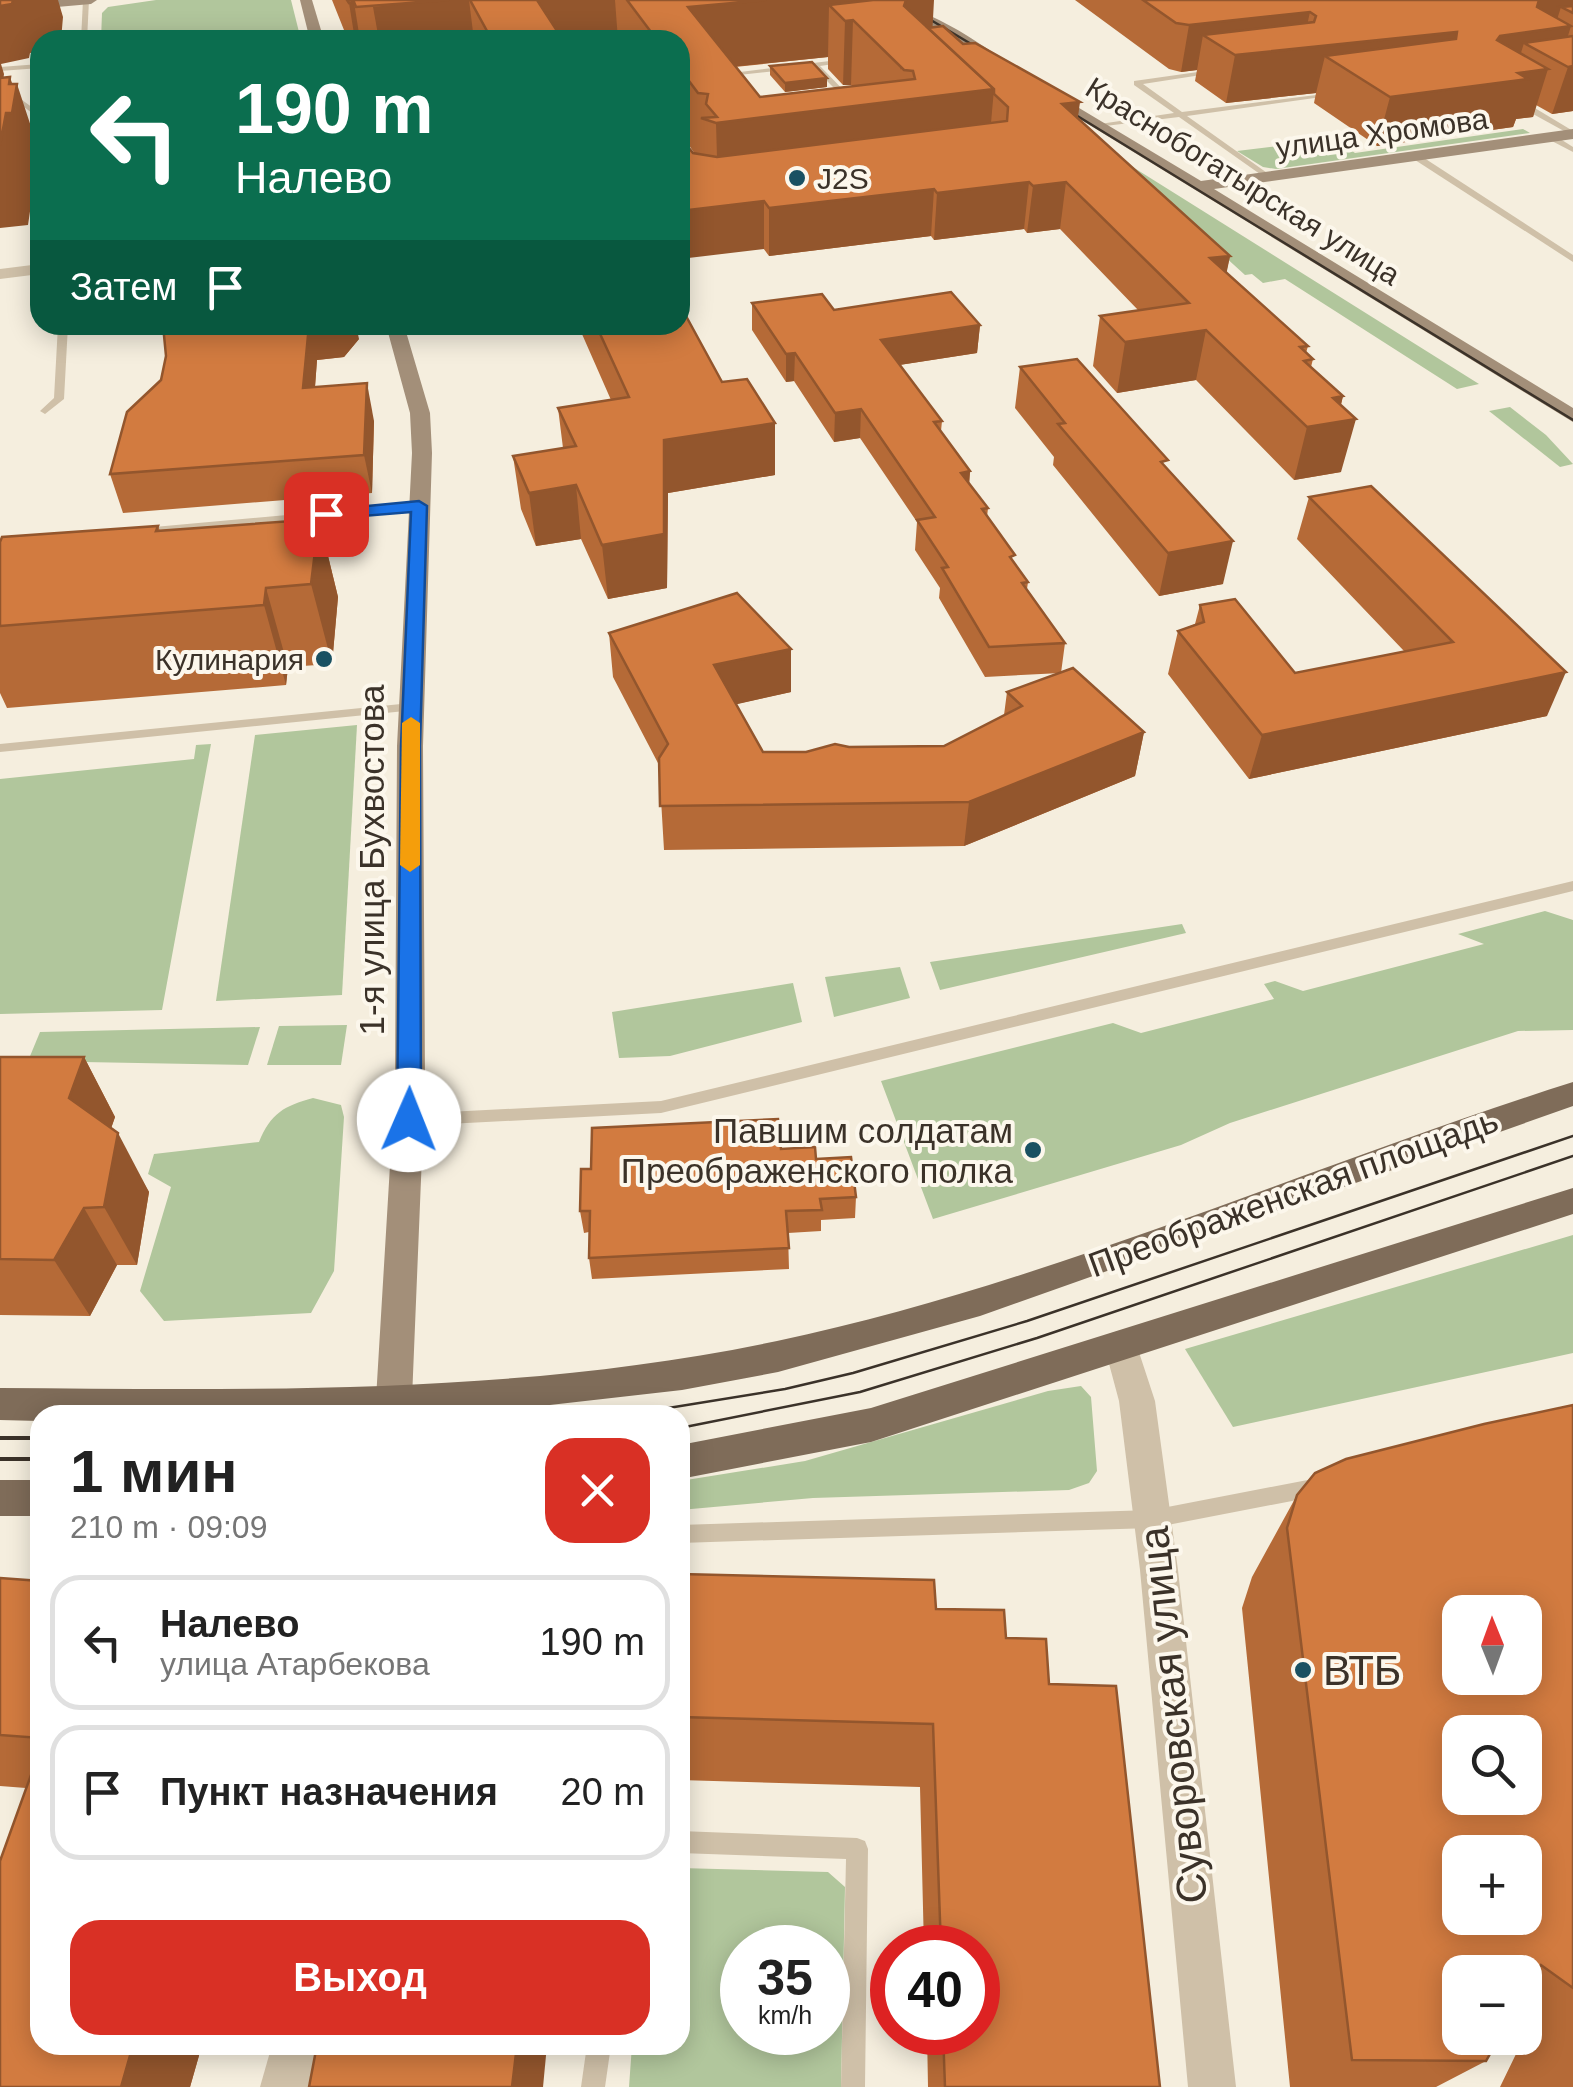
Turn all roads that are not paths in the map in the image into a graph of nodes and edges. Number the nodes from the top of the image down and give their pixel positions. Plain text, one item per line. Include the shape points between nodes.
1 (88, 0) edge
2 (306, 0) edge
3 (880, 0) edge
4 (0, 8) edge
5 (85, 30) edge
6 (315, 30) edge
7 (849, 61) dead end
8 (816, 64) junction
9 (30, 67) edge
10 (0, 70) edge
11 (1228, 70) edge
12 (0, 86) edge
13 (727, 90) edge
14 (1341, 94) edge
15 (1504, 94) edge
16 (30, 109) edge
17 (860, 112) dead end
18 (1177, 114) junction
19 (1098, 125) junction
20 (30, 129) edge
21 (0, 132) edge
22 (1572, 134) edge
23 (1551, 137) junction
24 (1573, 150) edge
25 (1415, 156) junction
26 (1267, 177) junction
27 (1198, 186) junction
28 (1573, 260) edge
29 (30, 270) edge
30 (0, 274) edge
31 (62, 335) edge
32 (398, 335) edge
33 (44, 411) dead end
34 (1573, 416) edge
35 (419, 506) junction
36 (129, 532) edge
37 (411, 706) junction
38 (0, 748) edge
39 (1573, 886) edge
40 (1573, 1094) edge
41 (409, 1120) junction
42 (1573, 1201) edge
43 (1121, 1345) junction
44 (394, 1399) junction
45 (0, 1404) edge
46 (134, 1405) edge
47 (285, 1405) edge
48 (690, 1460) edge
49 (1332, 1484) edge
50 (0, 1498) edge
51 (30, 1498) edge
52 (1152, 1519) junction
53 (690, 1534) edge
54 (690, 1842) edge
55 (292, 2055) edge
56 (598, 2055) edge
57 (284, 2087) edge
58 (593, 2087) edge
59 (853, 2087) edge
60 (1212, 2087) edge

1 - 4 street
1 - 5 lane
2 - 6 street
3 - 19 street, Краснобогатырская улица
7 - 8 lane
8 - 13 lane via 716,76
8 - 17 lane
9 - 10 lane
11 - 18 lane via 1138,83
12 - 16 lane
14 - 18 lane
15 - 22 lane
18 - 19 lane
18 - 26 lane
19 - 27 street, Краснобогатырская улица
20 - 21 lane
22 - 23 street, улица Хромова
23 - 24 lane
23 - 25 street, улица Хромова
25 - 26 street, улица Хромова
25 - 28 lane
26 - 27 street, улица Хромова
27 - 34 street, Краснобогатырская улица
29 - 30 street
31 - 33 lane via 59,399
32 - 35 street, 1-я улица Бухвостова via 420,413
35 - 36 lane
35 - 37 street, 1-я улица Бухвостова
37 - 38 lane
37 - 41 street, 1-я улица Бухвостова
39 - 41 lane via 662,1107
40 - 44 main road, Преображенская площадь via 1014,1292 843,1341 660,1378
41 - 44 street, 1-я улица Бухвостова
42 - 43 main road
43 - 48 main road via 871,1425
43 - 52 street, Суворовская улица via 1137,1401
44 - 47 main road, Преображенская площадь
45 - 46 main road, Преображенская площадь
49 - 52 lane
50 - 51 main road
52 - 53 lane
52 - 60 street, Суворовская улица
54 - 59 lane via 857,1849
55 - 57 street
56 - 58 lane

